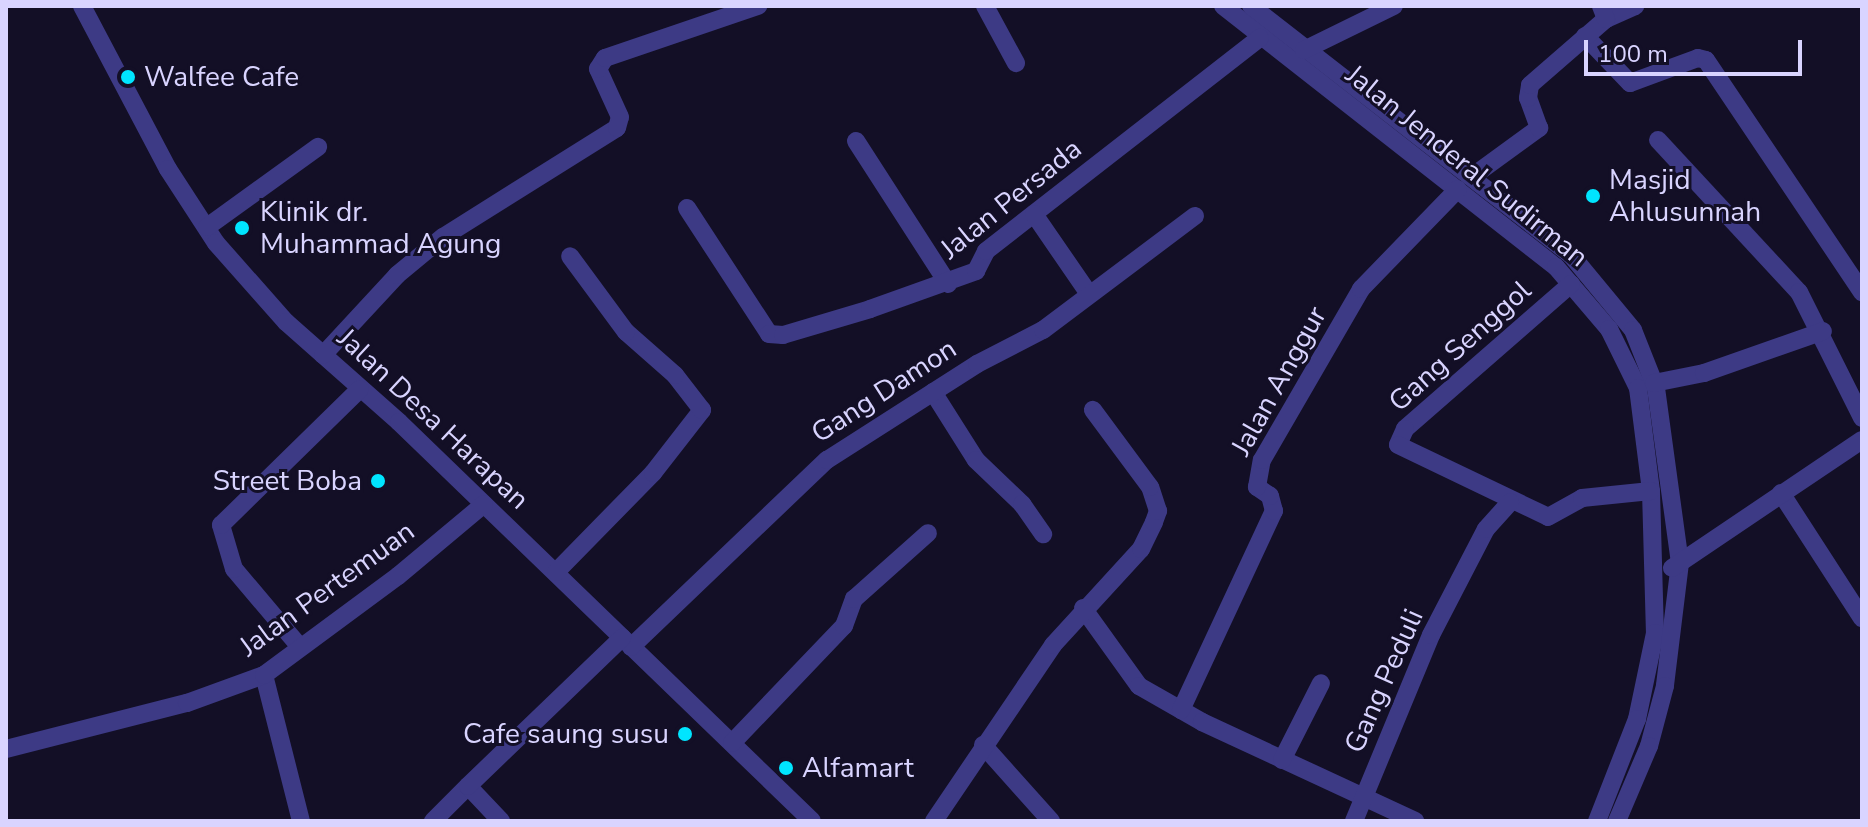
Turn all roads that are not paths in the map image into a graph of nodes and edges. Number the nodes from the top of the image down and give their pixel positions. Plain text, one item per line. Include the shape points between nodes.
1 (82, 6) edge
2 (758, 6) edge
3 (985, 6) edge
4 (1223, 6) edge
5 (1251, 6) edge
6 (1394, 6) edge
7 (1635, 6) edge
8 (1603, 12) edge
9 (700, 15) edge
10 (1585, 36) junction
11 (1260, 38) junction
12 (1304, 50) junction
13 (1016, 63) dead end
14 (1658, 140) dead end
15 (856, 141) dead end
16 (318, 147) dead end
17 (1473, 176) junction
18 (1458, 189) junction
19 (687, 208) dead end
20 (1034, 214) junction
21 (1195, 216) dead end
22 (207, 227) junction
23 (570, 256) dead end
24 (948, 284) junction
25 (1571, 284) junction
26 (1862, 292) edge
27 (1089, 294) junction
28 (1823, 331) junction
29 (323, 355) junction
30 (1654, 383) junction
31 (360, 389) junction
32 (933, 392) junction
33 (1093, 410) dead end
34 (1862, 418) edge
35 (1862, 440) edge
36 (1651, 491) junction
37 (1781, 493) junction
38 (1510, 502) junction
39 (484, 504) junction
40 (928, 533) dead end
41 (1043, 534) dead end
42 (1680, 563) junction
43 (556, 572) junction
44 (1656, 578) junction
45 (1083, 608) junction
46 (1862, 618) edge
47 (626, 642) junction
48 (300, 647) junction
49 (264, 675) junction
50 (1321, 683) dead end
51 (1181, 710) junction
52 (732, 743) junction
53 (983, 745) junction
54 (6, 749) edge
55 (1282, 760) junction
56 (468, 786) junction
57 (1362, 799) junction
58 (301, 821) edge
59 (433, 821) edge
60 (501, 821) edge
61 (812, 821) edge
62 (934, 821) edge
63 (1051, 821) edge
64 (1354, 821) edge
65 (1415, 821) edge
66 (1597, 821) edge
67 (1617, 821) edge

1 - 22 street, Jalan Desa Harapan via 121,88
2 - 9 street
3 - 13 street
4 - 11 street, Jalan Jenderal Sudirman
5 - 12 street, Jalan Jenderal Sudirman
6 - 12 street
7 - 8 street
8 - 10 street
9 - 29 street via 605,58 600,75 619,126 443,237 397,275
10 - 17 street via 1530,85 1528,98 1539,128
10 - 26 street via 1630,83 1698,58 1706,60
11 - 18 street, Jalan Jenderal Sudirman
11 - 20 street, Jalan Persada
12 - 17 street, Jalan Jenderal Sudirman
14 - 28 street via 1799,292
15 - 24 street
16 - 22 street
17 - 30 street, Jalan Jenderal Sudirman via 1571,255 1605,290 1633,330
18 - 25 street, Jalan Jenderal Sudirman
18 - 51 street, Jalan Anggur via 1361,289 1262,460 1257,487 1270,496 1274,511
19 - 24 street, Jalan Persada via 769,334 783,335
20 - 24 street, Jalan Persada via 986,251 976,271
20 - 27 street
21 - 27 street, Gang Damon
22 - 29 street, Jalan Desa Harapan via 286,322
23 - 43 street via 626,332 675,375 702,410 653,473
25 - 36 street, Jalan Jenderal Sudirman via 1609,329 1638,388
25 - 38 street, Gang Senggol via 1405,429 1398,445
27 - 32 street, Gang Damon via 1043,330
28 - 30 street via 1704,373
28 - 34 street
29 - 31 street, Jalan Desa Harapan
30 - 42 street, Jalan Jenderal Sudirman
31 - 39 street, Jalan Desa Harapan
31 - 48 street via 221,525 234,569
32 - 41 street via 976,460 1022,504
32 - 47 street, Gang Damon via 827,460
33 - 45 street via 1150,487 1158,511 1141,549
35 - 37 street
36 - 38 street via 1582,498 1553,517
36 - 44 street, Jalan Jenderal Sudirman
37 - 42 street
37 - 46 street
38 - 57 street, Gang Peduli via 1486,529 1431,635
39 - 43 street, Jalan Desa Harapan
39 - 48 street, Jalan Pertemuan via 398,576
40 - 52 street via 854,599 844,626
42 - 44 street
42 - 67 street, Jalan Jenderal Sudirman via 1665,686 1649,746
43 - 47 street, Jalan Desa Harapan
44 - 66 street, Jalan Jenderal Sudirman via 1655,633 1637,719
45 - 51 street via 1139,686
45 - 53 street
47 - 52 street, Jalan Desa Harapan
47 - 56 street, Gang Damon
48 - 49 street, Jalan Pertemuan
49 - 54 street, Jalan Pertemuan via 187,703
49 - 58 street
50 - 55 street
51 - 55 street
52 - 61 street, Jalan Desa Harapan
53 - 62 street
53 - 63 street
55 - 57 street
56 - 59 street, Gang Damon
56 - 60 street
57 - 64 street, Gang Peduli
57 - 65 street

